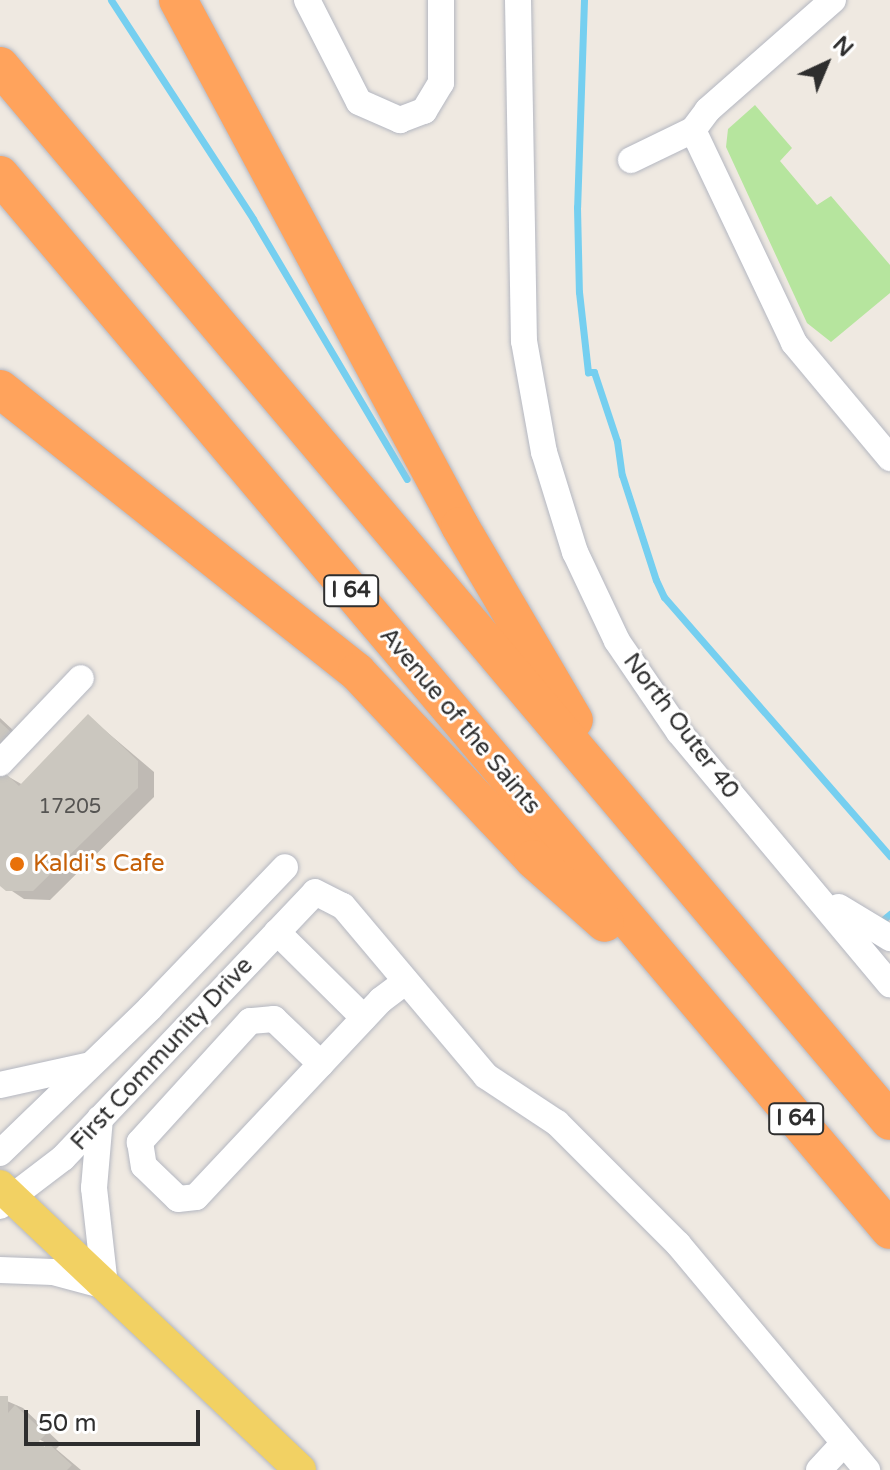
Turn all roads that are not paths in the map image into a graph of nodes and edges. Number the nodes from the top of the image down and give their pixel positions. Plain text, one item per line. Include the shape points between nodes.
1 (178, 0) edge
2 (307, 0) edge
3 (441, 0) edge
4 (518, 0) edge
5 (833, 0) edge
6 (0, 66) edge
7 (693, 130) junction
8 (631, 160) dead end
9 (0, 175) edge
10 (0, 389) edge
11 (890, 458) edge
12 (81, 678) dead end
13 (0, 763) edge
14 (616, 796) junction
15 (791, 865) junction
16 (285, 867) dead end
17 (277, 932) junction
18 (890, 938) edge
19 (406, 981) junction
20 (890, 984) edge
21 (217, 996) junction
22 (702, 1008) junction
23 (364, 1018) junction
24 (247, 1025) junction
25 (321, 1064) junction
26 (90, 1065) junction
27 (0, 1085) edge
28 (100, 1118) junction
29 (890, 1121) edge
30 (0, 1153) edge
31 (4, 1197) edge
32 (890, 1230) edge
33 (0, 1270) edge
34 (105, 1286) junction
35 (844, 1443) junction
36 (300, 1470) edge
37 (819, 1470) edge
38 (867, 1470) edge

1 - 14 highway via 418,449
2 - 3 street via 359,102 400,120 424,111 441,83
4 - 15 street, North Outer 40 via 524,341 544,452 575,552 617,641 679,732
5 - 7 street via 708,110
6 - 14 highway
7 - 8 street
7 - 11 street via 794,343
9 - 22 highway, Avenue of the Saints / I 64
10 - 22 highway via 357,672 533,859
12 - 13 street
14 - 29 highway
15 - 18 street via 852,919
15 - 20 street, North Outer 40
16 - 26 street, First Community Drive
17 - 19 street, First Community Drive via 315,892 343,906
17 - 21 street, First Community Drive
17 - 23 street
19 - 23 street
19 - 35 street via 486,1076 557,1123 678,1244
21 - 24 street
21 - 28 street, First Community Drive
22 - 32 highway, Avenue of the Saints / I 64
23 - 25 street
24 - 25 street via 262,1017 274,1019
24 - 25 street via 140,1142 144,1166 178,1199 196,1197
26 - 27 street
26 - 30 street, First Community Drive
28 - 31 street, First Community Drive via 63,1158
28 - 34 street via 94,1188
31 - 34 main road
33 - 34 street via 53,1272
34 - 36 main road
35 - 37 street
35 - 38 street

